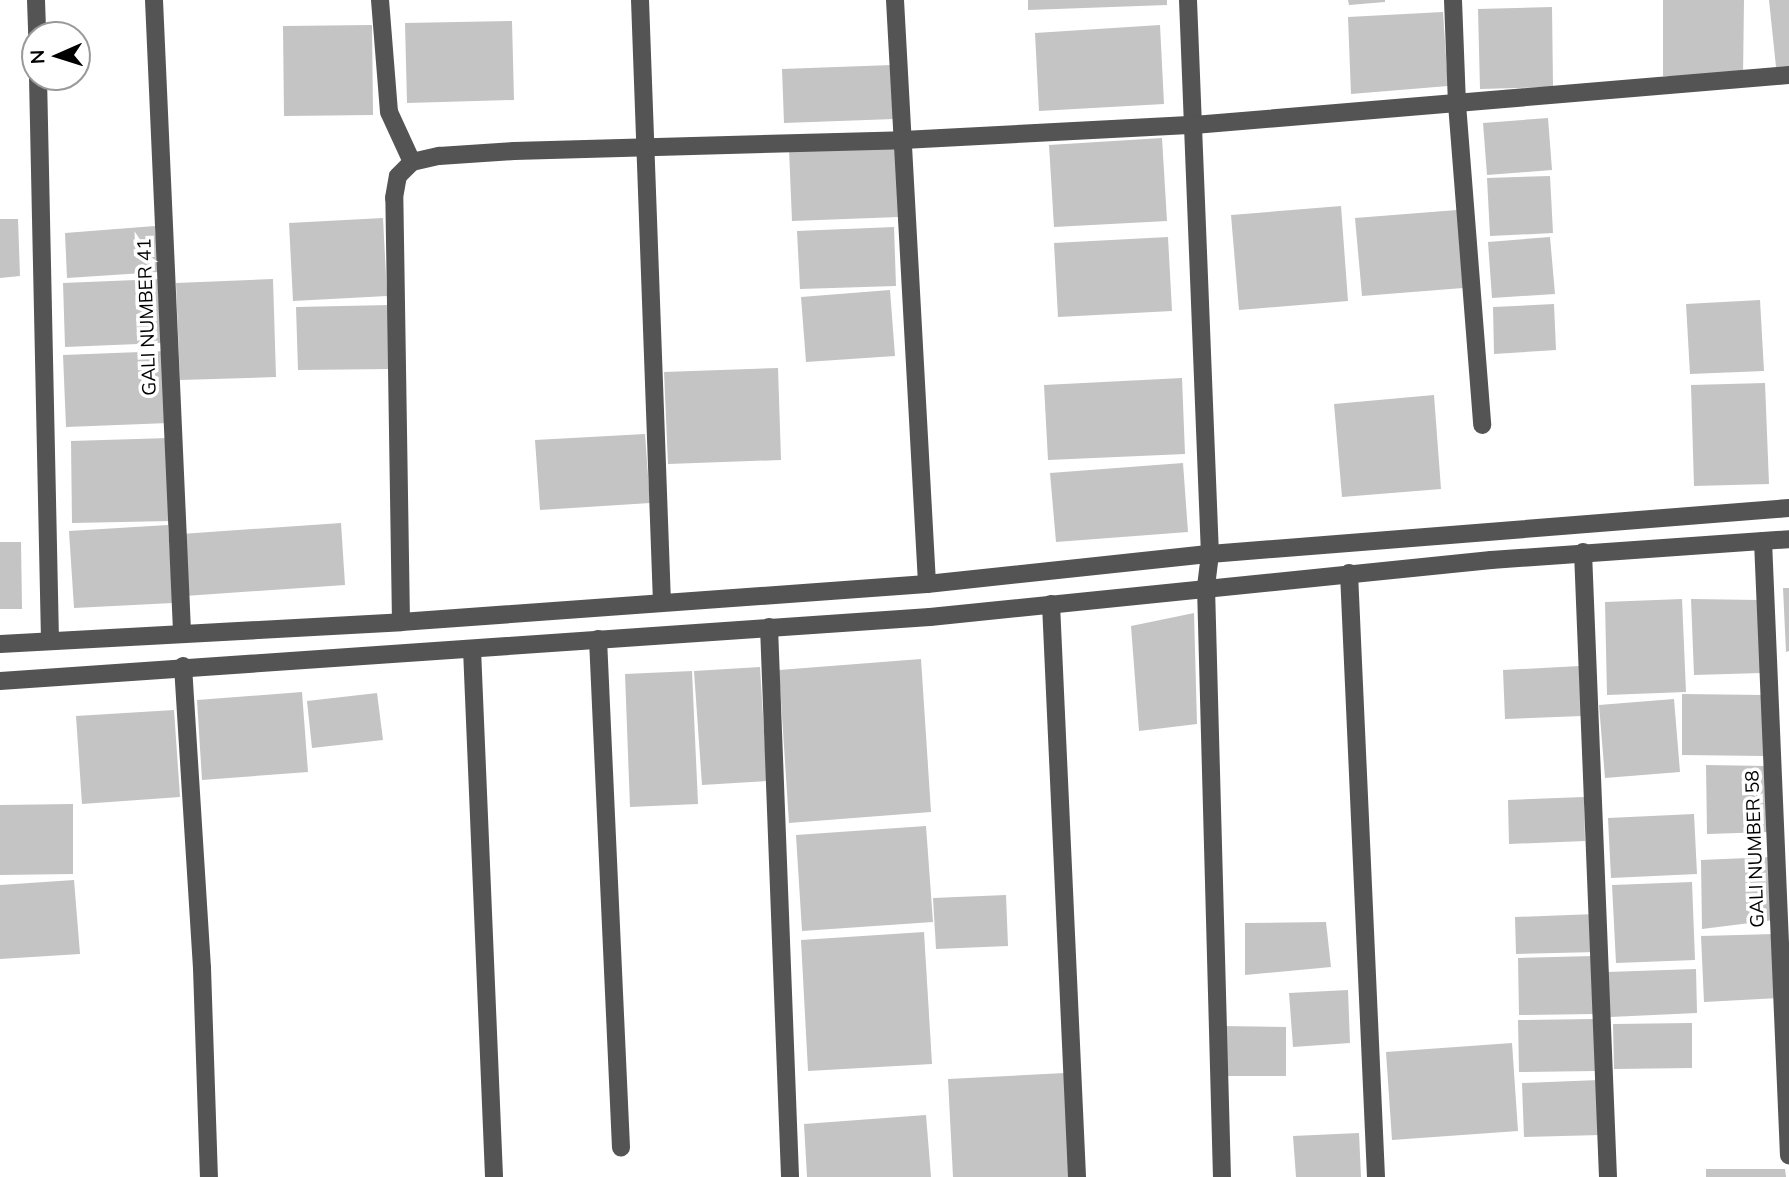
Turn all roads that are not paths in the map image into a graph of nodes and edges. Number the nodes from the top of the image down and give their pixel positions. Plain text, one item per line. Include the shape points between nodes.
1 (36, 0) edge
2 (154, 0) edge
3 (380, 0) edge
4 (640, 0) edge
5 (895, 0) edge
6 (1188, 0) edge
7 (1453, 0) edge
8 (37, 21) edge
9 (1789, 75) edge
10 (38, 91) edge
11 (1458, 104) junction
12 (1194, 125) junction
13 (904, 140) junction
14 (648, 148) junction
15 (412, 162) junction
16 (1482, 425) dead end
17 (1789, 508) edge
18 (1789, 539) edge
19 (1763, 541) junction
20 (1583, 552) junction
21 (1210, 554) junction
22 (1349, 573) junction
23 (927, 584) junction
24 (1206, 587) junction
25 (662, 602) junction
26 (1051, 604) junction
27 (401, 622) junction
28 (769, 627) junction
29 (182, 632) junction
30 (598, 639) junction
31 (50, 640) junction
32 (0, 644) edge
33 (472, 649) junction
34 (183, 666) junction
35 (0, 681) edge
36 (621, 1147) dead end
37 (1789, 1154) edge
38 (209, 1177) edge
39 (494, 1177) edge
40 (790, 1177) edge
41 (1077, 1177) edge
42 (1222, 1177) edge
43 (1376, 1177) edge
44 (1608, 1177) edge

1 - 8 street
2 - 29 street, GALI NUMBER 41
3 - 15 street via 388,112
4 - 14 street
5 - 13 street
6 - 12 street
7 - 11 street
9 - 11 street
10 - 31 street
11 - 12 street
11 - 16 street
12 - 13 street
12 - 21 street
13 - 14 street
13 - 23 street
14 - 15 street via 514,151
14 - 25 street
15 - 27 street via 398,176 394,198
17 - 21 street
18 - 19 street
19 - 20 street
19 - 37 street, GALI NUMBER 58
20 - 22 street
20 - 44 street
21 - 23 street
21 - 24 street
22 - 24 street
22 - 43 street
23 - 25 street
24 - 26 street
24 - 42 street
25 - 27 street
26 - 28 street
26 - 41 street
27 - 29 street
28 - 30 street
28 - 40 street
29 - 31 street
30 - 33 street
30 - 36 street
31 - 32 street
33 - 34 street
33 - 39 street
34 - 35 street
34 - 38 street via 202,968

